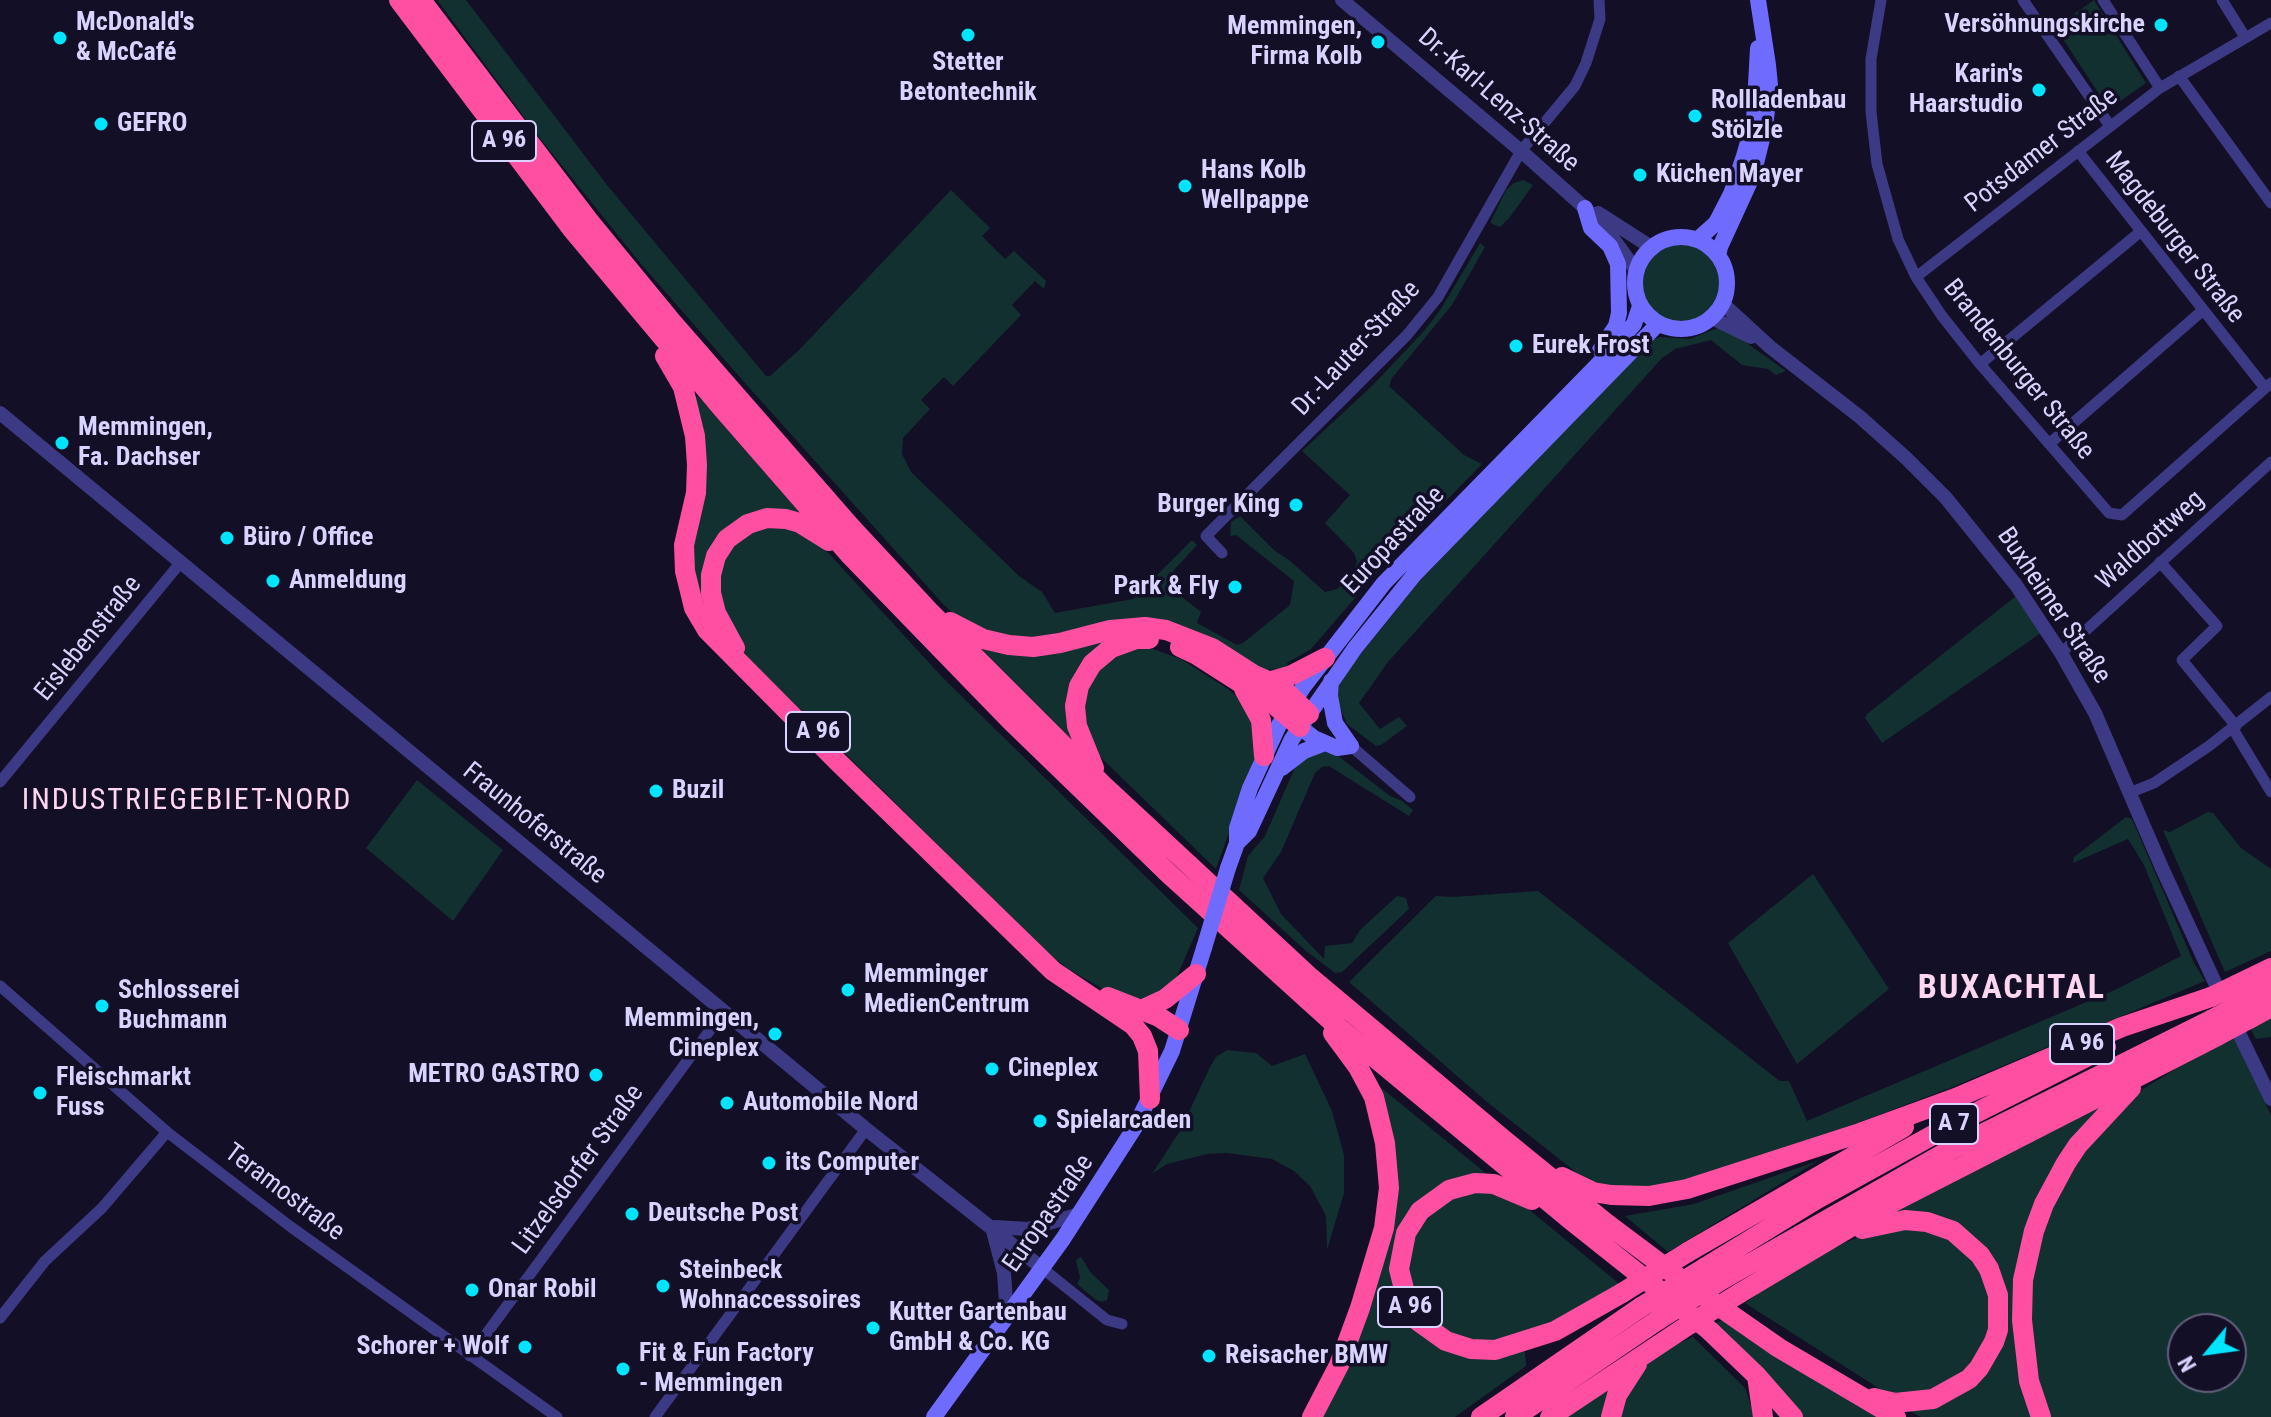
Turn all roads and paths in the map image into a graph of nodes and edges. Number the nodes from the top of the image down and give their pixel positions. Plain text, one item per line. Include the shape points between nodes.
1 (399, 0) edge
2 (421, 0) edge
3 (1342, 0) edge
4 (1599, 0) edge
5 (1881, 0) edge
6 (2023, 0) edge
7 (2103, 0) edge
8 (2222, 0) edge
9 (1758, 5) edge
10 (2271, 23) edge
11 (2245, 37) junction
12 (2179, 76) junction
13 (2160, 88) junction
14 (2110, 126) junction
15 (1521, 151) junction
16 (2078, 151) junction
17 (2271, 203) edge
18 (1585, 208) junction
19 (2140, 232) junction
20 (1697, 240) junction
21 (1651, 247) junction
22 (1718, 256) junction
23 (1636, 270) junction
24 (1916, 277) junction
25 (613, 279) junction
26 (1722, 303) junction
27 (1640, 306) junction
28 (2202, 311) junction
29 (1712, 318) junction
30 (1658, 324) junction
31 (1770, 347) junction
32 (1980, 364) junction
33 (1580, 382) junction
34 (2268, 386) edge
35 (0, 413) edge
36 (2049, 444) junction
37 (2271, 462) edge
38 (1222, 553) dead end
39 (849, 554) junction
40 (181, 562) junction
41 (2160, 562) junction
42 (929, 611) junction
43 (2061, 653) junction
44 (1325, 658) junction
45 (1331, 680) junction
46 (1271, 681) junction
47 (1245, 685) junction
48 (2271, 697) edge
49 (1297, 714) junction
50 (2235, 728) junction
51 (1325, 743) junction
52 (1351, 746) junction
53 (1271, 763) junction
54 (0, 782) edge
55 (1103, 785) junction
56 (2271, 792) edge
57 (2129, 793) junction
58 (1410, 797) dead end
59 (2271, 968) edge
60 (1196, 974) junction
61 (1305, 985) junction
62 (0, 986) edge
63 (2271, 989) edge
64 (2211, 997) junction
65 (2244, 1002) junction
66 (2271, 1007) edge
67 (724, 1011) junction
68 (1133, 1014) junction
69 (1342, 1025) junction
70 (2215, 1028) junction
71 (1179, 1030) junction
72 (2142, 1076) junction
73 (1956, 1098) junction
74 (1150, 1099) junction
75 (2271, 1099) edge
76 (866, 1129) junction
77 (167, 1132) junction
78 (1504, 1140) junction
79 (1080, 1214) junction
80 (1572, 1221) junction
81 (992, 1226) junction
82 (1804, 1254) junction
83 (1042, 1268) junction
84 (1007, 1316) junction
85 (0, 1318) edge
86 (1122, 1324) dead end
87 (1666, 1326) junction
88 (1650, 1348) junction
89 (470, 1356) junction
90 (1757, 1376) junction
91 (1847, 1390) junction
92 (557, 1417) edge
93 (655, 1417) edge
94 (934, 1417) edge
95 (1312, 1417) edge
96 (1481, 1417) edge
97 (1515, 1417) edge
98 (1550, 1417) edge
99 (1611, 1417) edge
100 (1763, 1417) edge
101 (1793, 1417) edge
102 (1896, 1417) edge
103 (2041, 1417) edge

1 - 25 highway, A 96
2 - 42 highway, A 96 via 589,221
3 - 15 street, Dr.-Karl-Lenz-Straße
4 - 15 street via 1600,19 1575,86
5 - 24 street, Brandenburger Straße via 1871,59 1873,137 1891,218
6 - 14 street
7 - 13 street
8 - 11 street
9 - 20 main road via 1754,121 1731,194 1716,223
9 - 22 main road via 1770,85 1765,127 1753,175
10 - 11 street, Potsdamer Straße
11 - 12 street, Potsdamer Straße
12 - 13 street, Potsdamer Straße
12 - 17 street
13 - 14 street, Potsdamer Straße
14 - 16 street, Potsdamer Straße
15 - 18 street, Dr.-Karl-Lenz-Straße
15 - 38 street, Dr.-Lauter-Straße via 1425,315 1206,536
16 - 19 street, Magdeburger Straße
16 - 24 street, Potsdamer Straße
18 - 21 street, Dr.-Karl-Lenz-Straße
18 - 23 street, Dr.-Karl-Lenz-Straße
18 - 33 main road via 1591,228 1615,255 1620,300 1616,326
19 - 28 street, Magdeburger Straße
19 - 32 street
20 - 21 main road via 1668,239
20 - 22 main road
21 - 23 main road
22 - 26 main road via 1726,274
23 - 27 main road
24 - 32 street, Brandenburger Straße
25 - 39 highway, A 96
25 - 68 highway via 622,304 666,357 690,409 697,465 685,571 694,608 707,630 1053,971 1083,993
26 - 29 main road
26 - 31 street, Buxheimer Straße
27 - 30 main road
27 - 33 main road, Europastraße via 1634,324
28 - 34 street, Magdeburger Straße
28 - 36 street
29 - 30 main road via 1686,330
29 - 31 street, Buxheimer Straße
30 - 45 main road, Europastraße via 1414,575
31 - 43 street, Buxheimer Straße via 1880,434 1946,498 2016,585
32 - 36 street, Brandenburger Straße
33 - 44 main road, Europastraße via 1384,583
34 - 36 street, Brandenburger Straße via 2122,515 2109,513
35 - 40 street, Fraunhoferstraße
37 - 41 street, Waldbottweg
39 - 61 highway, A 96 via 1091,800
39 - 68 highway, A 96 via 786,519 748,524 727,539 716,556 711,593 733,646 1039,950
40 - 54 street, Eislebenstraße
40 - 67 street, Fraunhoferstraße
41 - 43 street, Waldbottweg
41 - 50 street via 2217,626 2182,660
42 - 46 highway, A 96 via 983,639 1018,646 1045,646 1121,628 1166,630
42 - 55 highway, A 96
43 - 57 street, Buxheimer Straße via 2095,713
44 - 46 highway
44 - 49 main road, Europastraße
45 - 49 main road, Europastraße
45 - 52 main road via 1335,723
46 - 49 highway, A 96
47 - 49 highway
47 - 53 highway
47 - 55 highway via 1164,641 1136,639 1103,653 1085,674 1075,706 1081,742
48 - 50 street
49 - 51 main road
49 - 52 main road
49 - 53 main road, Europastraße
50 - 56 street
50 - 57 street via 2154,783
51 - 52 main road
51 - 53 main road via 1304,751 1288,766
52 - 58 street
53 - 60 main road, Europastraße, bridge via 1237,828 1237,843
55 - 61 highway, A 96
57 - 75 street, Buxheimer Straße
59 - 65 highway, A 7
60 - 68 highway via 1165,999
60 - 71 main road, Europastraße
61 - 69 highway
62 - 77 street, Teramostraße
63 - 65 highway, A 7
64 - 65 highway, A 7, bridge
64 - 73 highway, A 96 via 2122,1027
64 - 96 highway, A 7, bridge via 1942,1130 1817,1199 1641,1307
65 - 66 highway, A 7
65 - 70 highway, A 7, bridge
67 - 76 street, Fraunhoferstraße
67 - 89 street, Litzelsdorfer Straße
68 - 71 highway, A 96 via 1159,1017
68 - 74 highway via 1148,1051
69 - 78 highway
69 - 80 highway, A 96
69 - 95 highway via 1374,1097 1389,1188 1384,1228 1360,1308
70 - 72 highway, A 7
70 - 87 highway, A 7, bridge via 1950,1150 1723,1279
71 - 74 main road, Europastraße
72 - 82 highway, A 7 via 1891,1203
72 - 103 highway, A 7 via 2078,1145 2034,1231 2023,1280 2022,1320 2029,1381
73 - 78 highway via 1784,1159 1649,1196 1584,1189
73 - 80 highway, A 96, bridge via 1555,1331 1495,1350 1471,1349 1446,1341 1411,1310 1399,1269 1406,1233 1420,1211 1449,1190 1494,1184
74 - 79 main road, Europastraße
76 - 81 street, Fraunhoferstraße
76 - 93 street
77 - 85 street via 102,1208 45,1261
77 - 89 street, Teramostraße
78 - 91 highway via 1639,1249
79 - 81 street via 1028,1229
79 - 83 main road, Europastraße
80 - 90 highway, A 96 via 1709,1330
81 - 83 street, Fraunhoferstraße
81 - 84 street via 1004,1273
82 - 87 highway, bridge via 1740,1293
82 - 91 highway via 1884,1223 1927,1222 1972,1245 1989,1269 1998,1295 1994,1342 1969,1379 1946,1394 1895,1403
83 - 84 main road, Europastraße
83 - 86 street via 1107,1320
84 - 94 main road, Europastraße
87 - 88 highway
87 - 97 highway, A 7
88 - 98 highway
88 - 99 highway via 1623,1383
89 - 92 street, Teramostraße
90 - 100 highway
90 - 101 highway, A 96
91 - 102 highway

